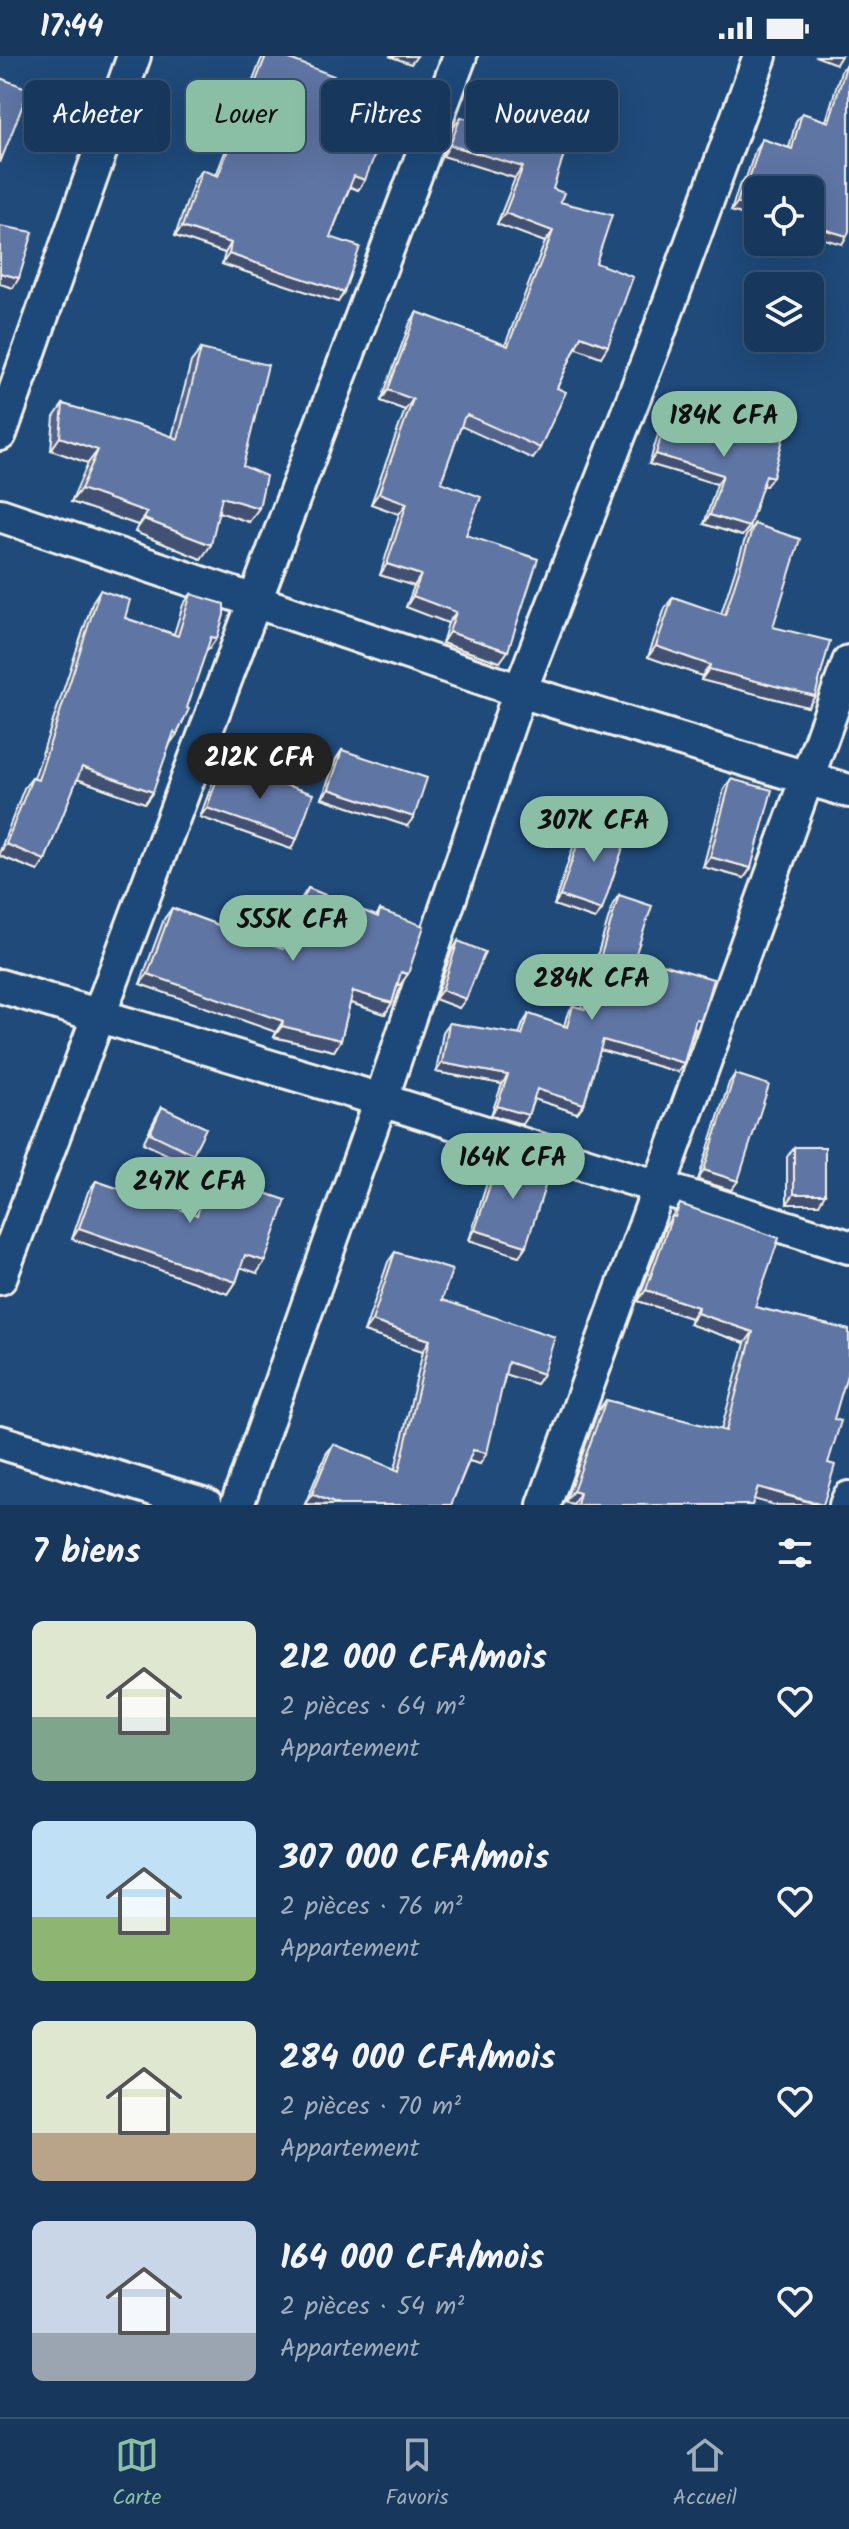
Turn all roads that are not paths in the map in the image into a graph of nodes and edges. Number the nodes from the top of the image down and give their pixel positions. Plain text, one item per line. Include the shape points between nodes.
1 (134, 56) edge
2 (460, 56) edge
3 (760, 56) edge
4 (0, 434) edge
5 (0, 515) edge
6 (256, 602) junction
7 (849, 662) edge
8 (520, 691) junction
9 (806, 779) junction
10 (849, 791) edge
11 (0, 986) edge
12 (99, 1017) junction
13 (381, 1100) junction
14 (659, 1188) junction
15 (849, 1247) edge
16 (0, 1278) edge
17 (0, 1442) edge
18 (849, 1498) edge
19 (206, 1505) edge
20 (237, 1505) edge
21 (544, 1505) edge
22 (846, 1505) edge

1 - 4 street
2 - 6 street
3 - 8 street
5 - 6 street
6 - 8 street
6 - 12 street
7 - 9 street
8 - 9 street
8 - 13 street
9 - 10 street
9 - 14 street
11 - 12 street
12 - 13 street
12 - 16 street
13 - 14 street
13 - 20 street
14 - 15 street
14 - 21 street
17 - 19 street
18 - 22 street

